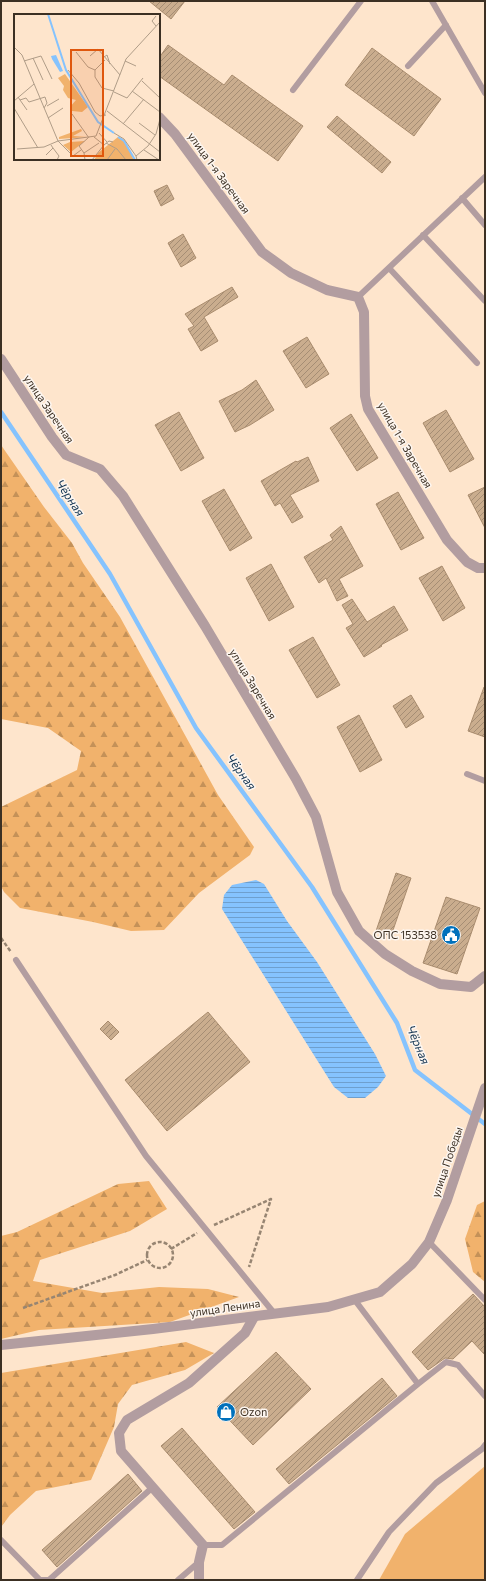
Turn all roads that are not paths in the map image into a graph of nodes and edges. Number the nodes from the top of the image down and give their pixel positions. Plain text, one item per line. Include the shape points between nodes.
1 (362, 1) edge
2 (432, 1) edge
3 (446, 25) junction
4 (408, 66) dead end
5 (293, 90) dead end
6 (485, 92) edge
7 (160, 119) edge
8 (485, 177) edge
9 (462, 198) junction
10 (485, 225) edge
11 (423, 235) junction
12 (388, 268) junction
13 (358, 297) junction
14 (485, 301) edge
15 (1, 358) edge
16 (477, 363) dead end
17 (485, 568) edge
18 (467, 774) dead end
19 (485, 781) edge
20 (16, 960) road end
21 (485, 976) edge
22 (485, 1088) edge
23 (429, 1242) junction
24 (354, 1299) junction
25 (485, 1300) edge
26 (274, 1313) junction
27 (254, 1317) junction
28 (1, 1345) edge
29 (418, 1384) junction
30 (485, 1396) edge
31 (485, 1445) edge
32 (153, 1487) junction
33 (1, 1540) edge
34 (203, 1545) junction
35 (199, 1562) junction
36 (178, 1580) edge
37 (199, 1580) edge
38 (357, 1580) edge

1 - 5 lane
2 - 3 lane
3 - 4 lane
3 - 6 lane
7 - 13 street, улица 1-я Заречная via 175,134 262,252 291,273 327,290
8 - 9 lane
9 - 10 lane
9 - 11 lane
11 - 12 lane
11 - 14 lane
12 - 13 lane
12 - 16 lane
13 - 17 street, улица 1-я Заречная via 364,312 365,396 368,409 447,540 467,562 478,568
15 - 21 street, улица Заречная via 66,455 100,470 123,496 205,626 316,817 337,892 358,931 412,971 440,984 471,987
18 - 19 lane
20 - 26 lane via 146,1156
22 - 23 street, улица Победы via 447,1200
23 - 24 street, улица Ленина via 412,1264 380,1292
23 - 25 lane
24 - 26 street, улица Ленина via 328,1307
24 - 29 lane
26 - 27 street, улица Ленина
27 - 28 street, улица Ленина
27 - 32 street via 245,1333 189,1383 127,1420 119,1433 121,1451
29 - 30 lane via 446,1362 458,1365
29 - 34 lane via 222,1545
31 - 38 lane via 482,1450 436,1483 389,1532
32 - 33 lane via 49,1580 40,1580
32 - 34 street
34 - 35 street
35 - 36 lane
35 - 37 street

